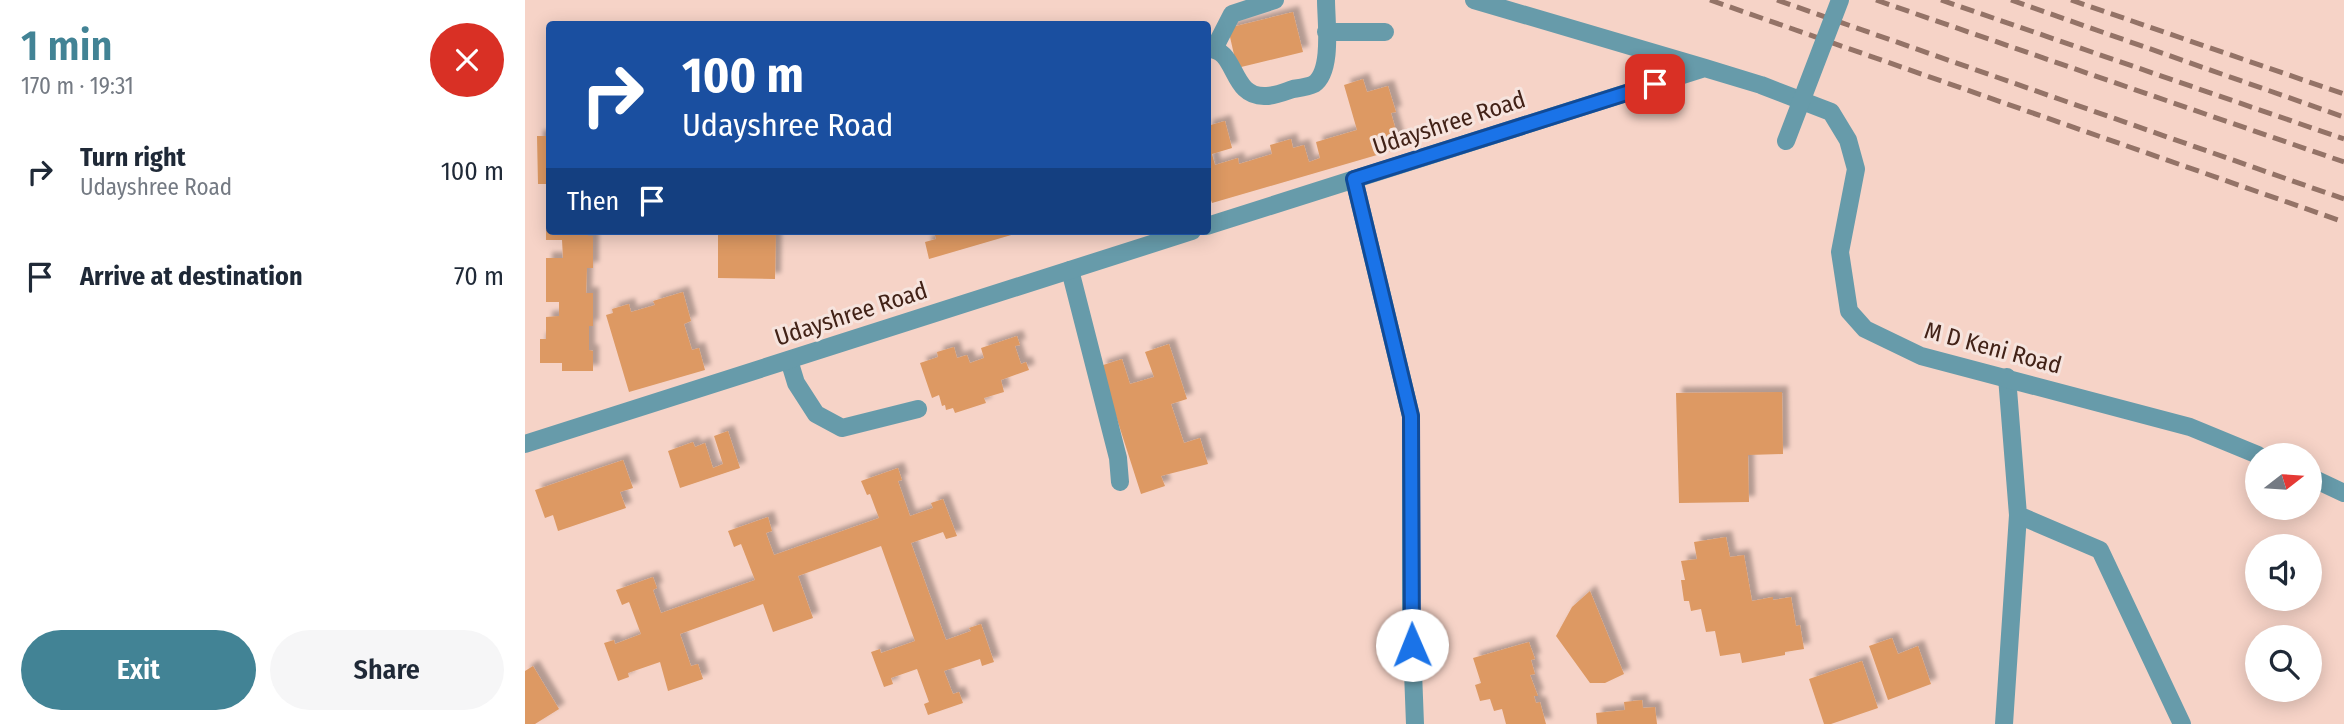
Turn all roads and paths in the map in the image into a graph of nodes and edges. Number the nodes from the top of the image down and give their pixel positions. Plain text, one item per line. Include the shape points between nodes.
1 (1275, 0) edge
2 (1326, 0) edge
3 (1474, 0) edge
4 (1840, 0) edge
5 (1326, 32) junction
6 (1385, 32) dead end
7 (1211, 49) edge
8 (1705, 68) junction
9 (1786, 141) dead end
10 (1354, 179) junction
11 (1211, 225) edge
12 (1179, 235) edge
13 (1070, 270) junction
14 (789, 360) junction
15 (2007, 377) junction
16 (918, 409) dead end
17 (525, 444) edge
18 (2245, 450) edge
19 (1120, 482) dead end
20 (2322, 483) edge
21 (2344, 494) edge
22 (2018, 514) junction
23 (1415, 724) edge
24 (2004, 724) edge
25 (2182, 724) edge

1 - 7 street via 1232,14
2 - 5 street
3 - 8 street, M D Keni Road
4 - 9 street, bridge
5 - 6 street
5 - 7 street via 1323,74 1313,84 1265,96 1238,83 1225,55
8 - 10 street, Udayshree Road
8 - 15 street, M D Keni Road via 1831,112 1848,140 1856,169 1840,252 1849,311 1865,329 1921,356
10 - 11 street, Udayshree Road
10 - 23 street via 1411,416
12 - 13 street, Udayshree Road
13 - 14 street, Udayshree Road
13 - 19 street via 1118,458
14 - 16 street via 796,383 817,414 842,428
14 - 17 street, Udayshree Road
15 - 18 street, M D Keni Road via 2190,427
15 - 22 street
20 - 21 street
22 - 24 street
22 - 25 street via 2100,550

